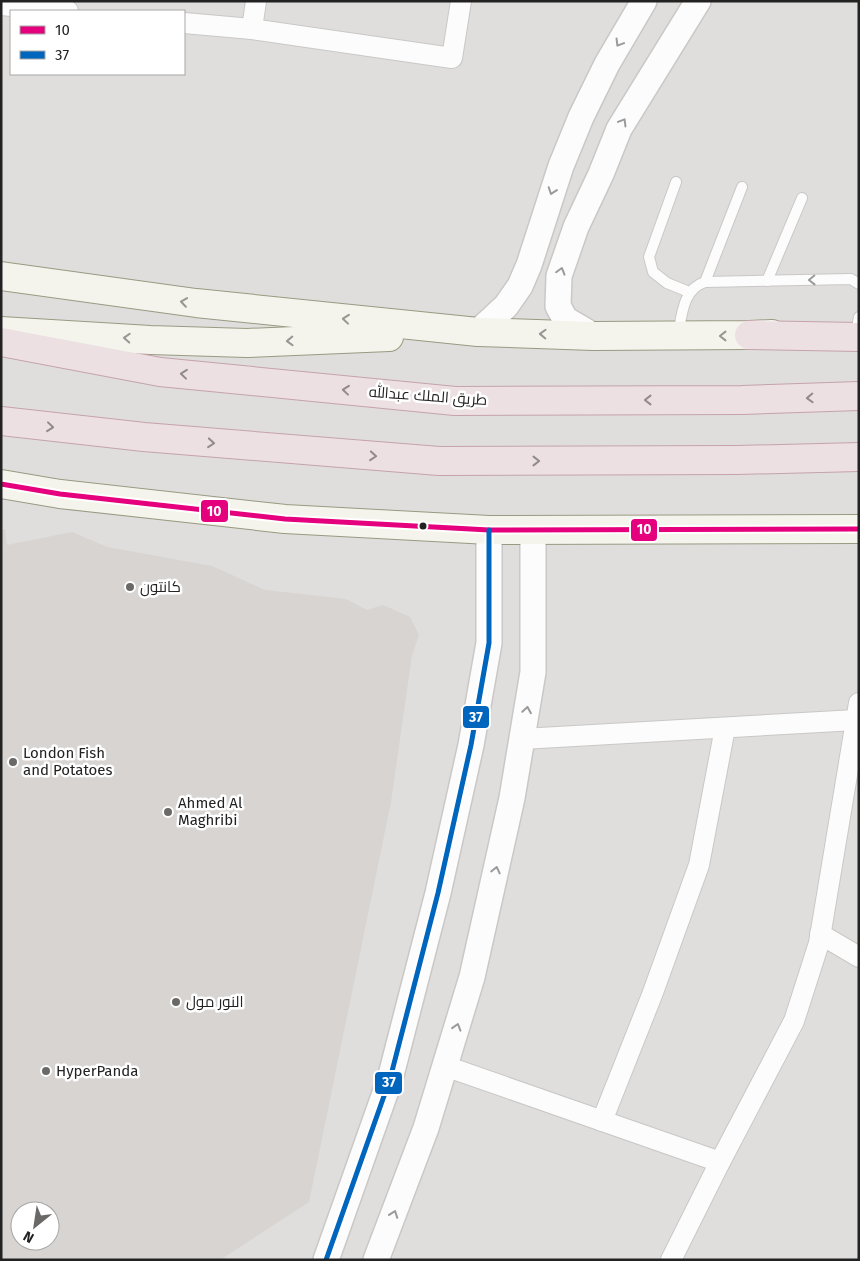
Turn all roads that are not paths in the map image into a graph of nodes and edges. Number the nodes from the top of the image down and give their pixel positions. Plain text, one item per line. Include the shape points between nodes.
1 (256, 1) edge
2 (461, 1) edge
3 (644, 1) edge
4 (698, 1) edge
5 (4, 4) edge
6 (59, 10) edge
7 (185, 23) edge
8 (252, 29) junction
9 (564, 157) junction
10 (601, 174) junction
11 (676, 182) dead end
12 (742, 187) dead end
13 (802, 198) dead end
14 (1, 276) edge
15 (767, 281) junction
16 (705, 282) junction
17 (859, 284) edge
18 (690, 292) junction
19 (858, 327) edge
20 (1, 331) edge
21 (478, 332) junction
22 (594, 336) junction
23 (678, 336) junction
24 (749, 336) joint
25 (1, 342) edge
26 (859, 396) edge
27 (1, 421) edge
28 (859, 457) edge
29 (1, 484) edge
30 (859, 529) edge
31 (489, 530) junction
32 (533, 531) junction
33 (857, 711) edge
34 (725, 728) junction
35 (522, 739) junction
36 (820, 934) junction
37 (859, 958) edge
38 (445, 1066) junction
39 (602, 1121) junction
40 (720, 1162) junction
41 (326, 1260) edge
42 (376, 1260) edge
43 (671, 1260) edge

1 - 8 street
2 - 8 street via 452,58
3 -> 9 street via 607,64
10 -> 4 street via 619,129
5 - 6 street
7 - 8 street
9 - 10 street
9 -> 21 street via 520,286 506,306
22 -> 10 street via 565,320 558,306 558,276
11 - 18 lane via 648,257 653,272 667,283
12 - 16 lane
13 - 15 lane
21 -> 14 main road via 196,303
15 - 16 lane
17 -> 15 lane via 851,279
16 - 18 lane
18 - 23 lane
19 - 24 highway
21 -> 20 main road via 247,343
22 -> 21 main road
22 - 23 main road
24 -> 23 main road
26 -> 25 highway, طريق الملك عبدالله via 742,400 455,401 160,372
27 -> 28 highway via 144,437 439,461
29 - 31 main road via 60,494 285,518
30 - 32 main road
31 - 32 main road
31 - 41 street via 489,643 471,745 440,884 390,1079
35 -> 32 street via 533,672
33 - 34 street
33 - 36 street
34 - 35 street
34 - 39 street via 699,865
38 -> 35 street via 472,977
36 - 37 street
36 - 40 street via 794,1020
38 - 39 street
42 -> 38 street via 426,1128
39 - 40 street
40 - 43 street

